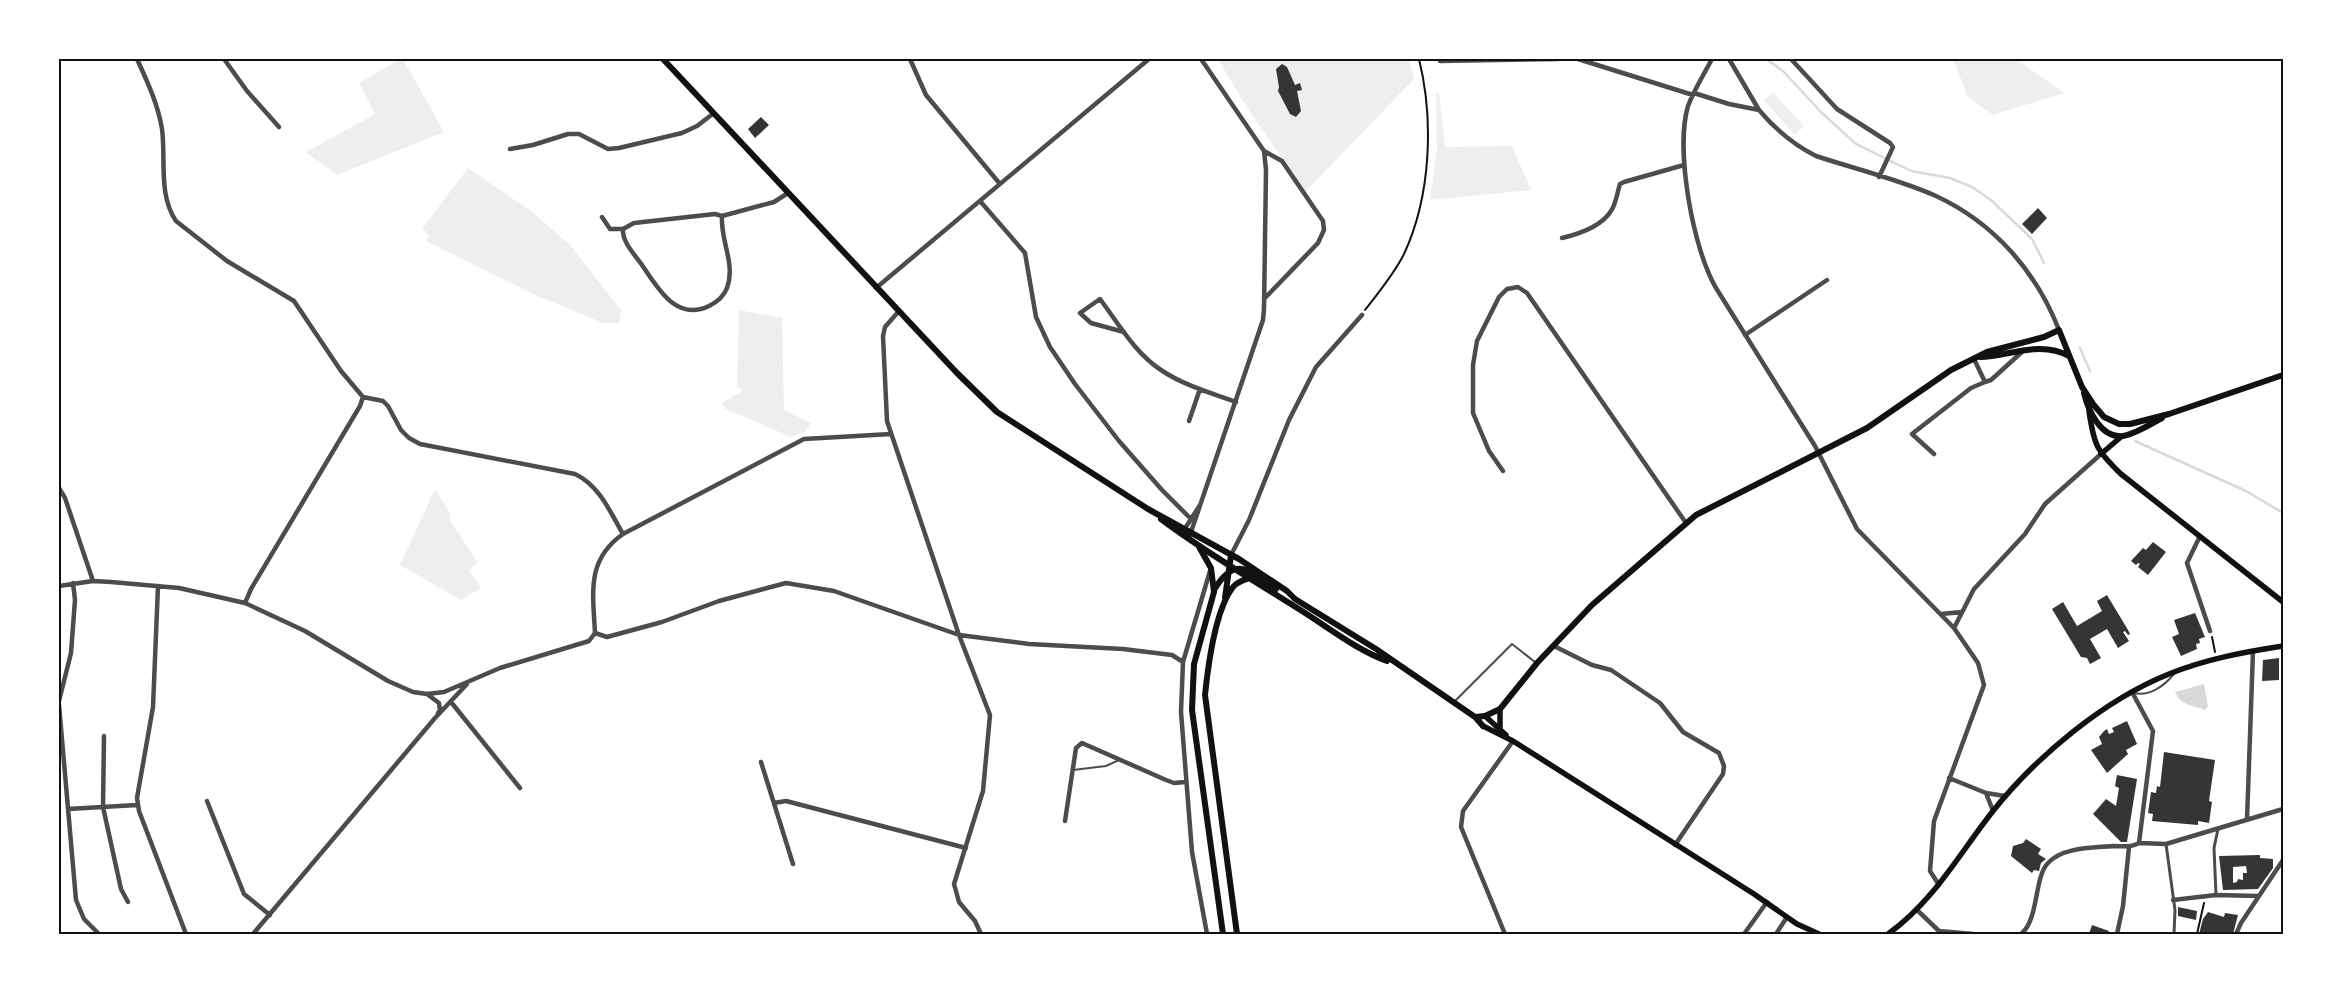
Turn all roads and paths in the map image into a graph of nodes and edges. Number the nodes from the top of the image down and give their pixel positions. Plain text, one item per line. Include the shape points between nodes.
1 (137, 59) edge
2 (224, 59) edge
3 (663, 59) edge
4 (910, 59) edge
5 (1148, 59) edge
6 (1201, 59) edge
7 (1419, 59) edge
8 (1558, 59) edge
9 (1578, 59) edge
10 (1712, 59) edge
11 (1729, 59) edge
12 (1791, 59) edge
13 (1440, 61) dead end
14 (1694, 94) junction
15 (1759, 110) junction
16 (714, 113) junction
17 (279, 127) dead end
18 (510, 149) dead end
19 (1264, 151) junction
20 (1684, 165) junction
21 (1879, 177) junction
22 (1000, 184) junction
23 (788, 193) junction
24 (980, 201) junction
25 (722, 216) junction
26 (602, 217) dead end
27 (622, 229) junction
28 (1562, 238) dead end
29 (1827, 280) dead end
30 (876, 288) junction
31 (1264, 299) junction
32 (898, 311) junction
33 (1362, 315) joint
34 (2059, 330) junction
35 (1124, 332) junction
36 (1746, 335) junction
37 (2023, 351) junction
38 (2069, 356) junction
39 (1976, 358) junction
40 (2283, 375) edge
41 (1984, 382) junction
42 (2082, 387) junction
43 (1200, 389) junction
44 (363, 397) junction
45 (1236, 402) junction
46 (2088, 408) junction
47 (2169, 414) junction
48 (1189, 421) dead end
49 (891, 434) junction
50 (2122, 436) junction
51 (1817, 453) junction
52 (1934, 454) dead end
53 (2100, 454) junction
54 (1503, 471) dead end
55 (59, 488) edge
56 (1204, 500) junction
57 (1148, 509) junction
58 (1191, 519) junction
59 (1686, 523) junction
60 (1185, 528) junction
61 (1192, 532) junction
62 (623, 534) junction
63 (2200, 536) junction
64 (1186, 537) junction
65 (1198, 545) junction
66 (1231, 555) junction
67 (1223, 560) junction
68 (1211, 568) junction
69 (1229, 568) junction
70 (1237, 569) junction
71 (1250, 578) junction
72 (93, 581) junction
73 (73, 583) junction
74 (59, 586) edge
75 (158, 586) junction
76 (1214, 592) junction
77 (1295, 599) junction
78 (2283, 602) edge
79 (246, 603) junction
80 (1224, 604) junction
81 (1962, 612) junction
82 (1941, 614) junction
83 (1954, 628) junction
84 (2210, 631) joint
85 (595, 634) junction
86 (959, 635) junction
87 (1554, 646) junction
88 (2283, 646) edge
89 (2252, 651) junction
90 (2216, 659) junction
91 (1183, 662) junction
92 (1393, 663) junction
93 (1537, 663) junction
94 (469, 682) junction
95 (2132, 692) junction
96 (427, 694) junction
97 (59, 701) edge
98 (451, 702) junction
99 (1454, 703) junction
100 (59, 705) edge
101 (1500, 709) junction
102 (1485, 716) junction
103 (1475, 717) junction
104 (435, 718) junction
105 (1483, 726) joint
106 (1500, 730) junction
107 (104, 736) dead end
108 (1513, 742) junction
109 (1119, 760) junction
110 (761, 762) dead end
111 (1073, 770) junction
112 (1949, 778) junction
113 (1185, 782) junction
114 (520, 788) dead end
115 (1986, 793) junction
116 (2005, 796) junction
117 (207, 801) dead end
118 (774, 803) junction
119 (138, 805) junction
120 (103, 807) junction
121 (68, 809) junction
122 (2283, 810) edge
123 (1993, 811) junction
124 (2247, 820) junction
125 (1065, 821) dead end
126 (2218, 828) junction
127 (2139, 843) junction
128 (2166, 844) junction
129 (1675, 845) junction
130 (2129, 846) junction
131 (966, 848) junction
132 (2283, 860) edge
133 (793, 864) dead end
134 (1939, 885) junction
135 (2216, 895) junction
136 (2205, 896) junction
137 (2258, 896) junction
138 (2173, 900) junction
139 (128, 902) dead end
140 (1767, 902) junction
141 (1917, 910) junction
142 (270, 915) junction
143 (1787, 917) junction
144 (1237, 933) edge
145 (99, 934) edge
146 (186, 934) edge
147 (253, 934) edge
148 (981, 934) edge
149 (1208, 934) edge
150 (1223, 934) edge
151 (1505, 934) edge
152 (1744, 934) edge
153 (1776, 934) edge
154 (1819, 934) edge
155 (1888, 934) edge
156 (1973, 934) edge
157 (2022, 934) edge
158 (2117, 934) edge
159 (2174, 934) edge
160 (2196, 934) edge
161 (2236, 934) edge

1 - 44 street via 162,129 171,214 227,261 294,301 340,370
2 - 17 street via 246,91
3 - 16 main road
4 - 22 street via 933,104
5 - 22 street
6 - 19 street
7 - 33 path via 1426,99 1427,156 1420,205 1411,238 1386,284
8 - 13 street
9 - 14 street
10 - 14 street
11 - 15 street
12 - 21 street via 1837,110 1893,147
14 - 15 street
14 - 20 street via 1688,108
15 - 21 street via 1770,124 1803,149
16 - 18 street via 682,133 620,148 608,149 579,134 568,134
16 - 23 main road
19 - 31 street
19 - 31 street via 1282,161 1323,221 1324,230 1318,243
20 - 28 street via 1620,184 1611,211 1603,220 1579,234
20 - 36 street via 1703,264
21 - 34 street via 1935,196 1987,229 2018,258 2037,283
22 - 24 street
23 - 25 street via 774,202
23 - 30 main road
24 - 30 street
24 - 58 street via 1025,253 1036,317 1050,347 1119,441
25 - 27 street via 715,214 634,223
25 - 27 street via 730,264 727,287 722,297 702,310 677,308 667,300 628,245
26 - 27 street via 610,228
29 - 36 street
30 - 32 main road
31 - 45 street via 1263,320
32 - 49 street via 885,327 883,336 887,421
32 - 57 main road via 997,412
33 - 66 street via 1316,367 1289,420
34 - 38 main road
34 - 39 main road
35 - 35 street via 1100,299 1080,313 1091,322
35 - 43 street via 1160,370
36 - 51 street
37 - 38 main road via 2042,348 2058,350
37 - 39 main road
37 - 41 street via 1991,380
38 - 42 main road
39 - 41 street
39 - 51 main road via 1928,383 1867,428
40 - 47 main road
41 - 52 street via 1971,388 1912,434
42 - 46 main road
42 - 47 main road via 2104,417 2114,422 2126,424
43 - 45 street
43 - 48 street
44 - 62 street via 383,401 401,430 420,444 575,474 588,480
44 - 79 street via 251,589
45 - 56 street
46 - 50 main road via 2102,427
46 - 53 main road
47 - 50 main road
49 - 62 street via 804,439
49 - 86 street
50 - 53 main road
51 - 59 main road
51 - 82 street via 1857,529
53 - 63 main road
53 - 81 street via 2048,500 2025,534 1974,589
54 - 59 street via 1488,451 1473,413 1473,365 1477,341 1499,297 1506,289 1518,287 1527,293
55 - 72 street via 66,498
56 - 58 street
56 - 61 street
57 - 60 main road
57 - 64 main road
58 - 60 street
59 - 87 main road via 1592,605
60 - 61 main road
60 - 64 street
61 - 64 street
61 - 66 main road
62 - 85 street via 611,542 596,567 593,590
63 - 78 main road
63 - 84 street via 2187,563
64 - 65 main road
65 - 67 main road
65 - 68 main road
66 - 67 main road
66 - 69 main road
66 - 77 main road
67 - 69 main road
68 - 76 main road
68 - 91 street
69 - 70 main road
69 - 76 main road
69 - 80 main road
70 - 71 main road
70 - 77 main road via 1245,569
71 - 80 main road via 1234,586
71 - 92 main road via 1372,655
72 - 73 street
72 - 75 street
73 - 74 street
73 - 97 street via 71,653
75 - 79 street
75 - 119 street via 153,707 138,782
76 - 150 main road via 1194,664 1192,710
77 - 92 main road
79 - 96 street via 305,631 388,681 413,692
80 - 144 main road via 1209,660 1205,695
81 - 82 street
81 - 83 street
82 - 83 street
83 - 112 street via 1978,663 1984,685
84 - 90 path
85 - 86 street via 607,637 662,622 719,601 786,584 834,591
85 - 94 street via 589,641 500,668
86 - 91 street via 1029,644 1143,651 1172,655
86 - 131 street via 990,715 983,791
87 - 93 main road
87 - 129 street via 1592,665 1612,670 1660,703 1683,732 1719,753 1724,774
88 - 89 main road
89 - 90 main road
89 - 124 street
90 - 95 main road via 2176,671
91 - 113 street via 1181,712
92 - 99 main road
93 - 99 lane via 1512,644
93 - 101 main road
94 - 96 street via 444,692
94 - 98 street
95 - 116 main road via 2059,743
95 - 127 street via 2153,731
96 - 104 street via 439,703 440,710
98 - 104 street
98 - 114 street
99 - 103 main road
100 - 121 street
101 - 102 main road
101 - 106 main road
102 - 103 main road
102 - 106 main road
103 - 105 main road
104 - 142 street
105 - 108 main road
106 - 108 main road
107 - 120 street
108 - 129 main road
108 - 151 street via 1461,818 1461,827
109 - 111 lane via 1106,766
109 - 111 street via 1082,742 1076,748
109 - 113 street via 1166,780
110 - 118 street
111 - 125 street
112 - 115 street
112 - 134 street via 1934,821 1930,871
113 - 149 street via 1192,852
115 - 116 street
115 - 123 street
116 - 123 main road
117 - 142 street via 244,894
118 - 131 street via 786,801
118 - 133 street
119 - 120 street
119 - 146 street
120 - 121 street
120 - 139 street via 121,889
121 - 145 street via 76,900 84,919
122 - 124 street
123 - 134 main road
124 - 126 street
126 - 128 street
126 - 135 street via 2214,848
127 - 128 street
127 - 130 street
128 - 138 street
129 - 140 main road
130 - 157 street via 2065,853 2055,858 2044,868 2028,926
130 - 158 street
131 - 148 street via 956,876 955,893
132 - 137 street
134 - 141 main road
135 - 136 street
135 - 137 street
136 - 138 street
136 - 160 path
137 - 161 street
138 - 159 street
140 - 143 main road
140 - 152 street
141 - 155 main road
141 - 156 street via 1939,932
142 - 147 street
143 - 153 street
143 - 154 main road

